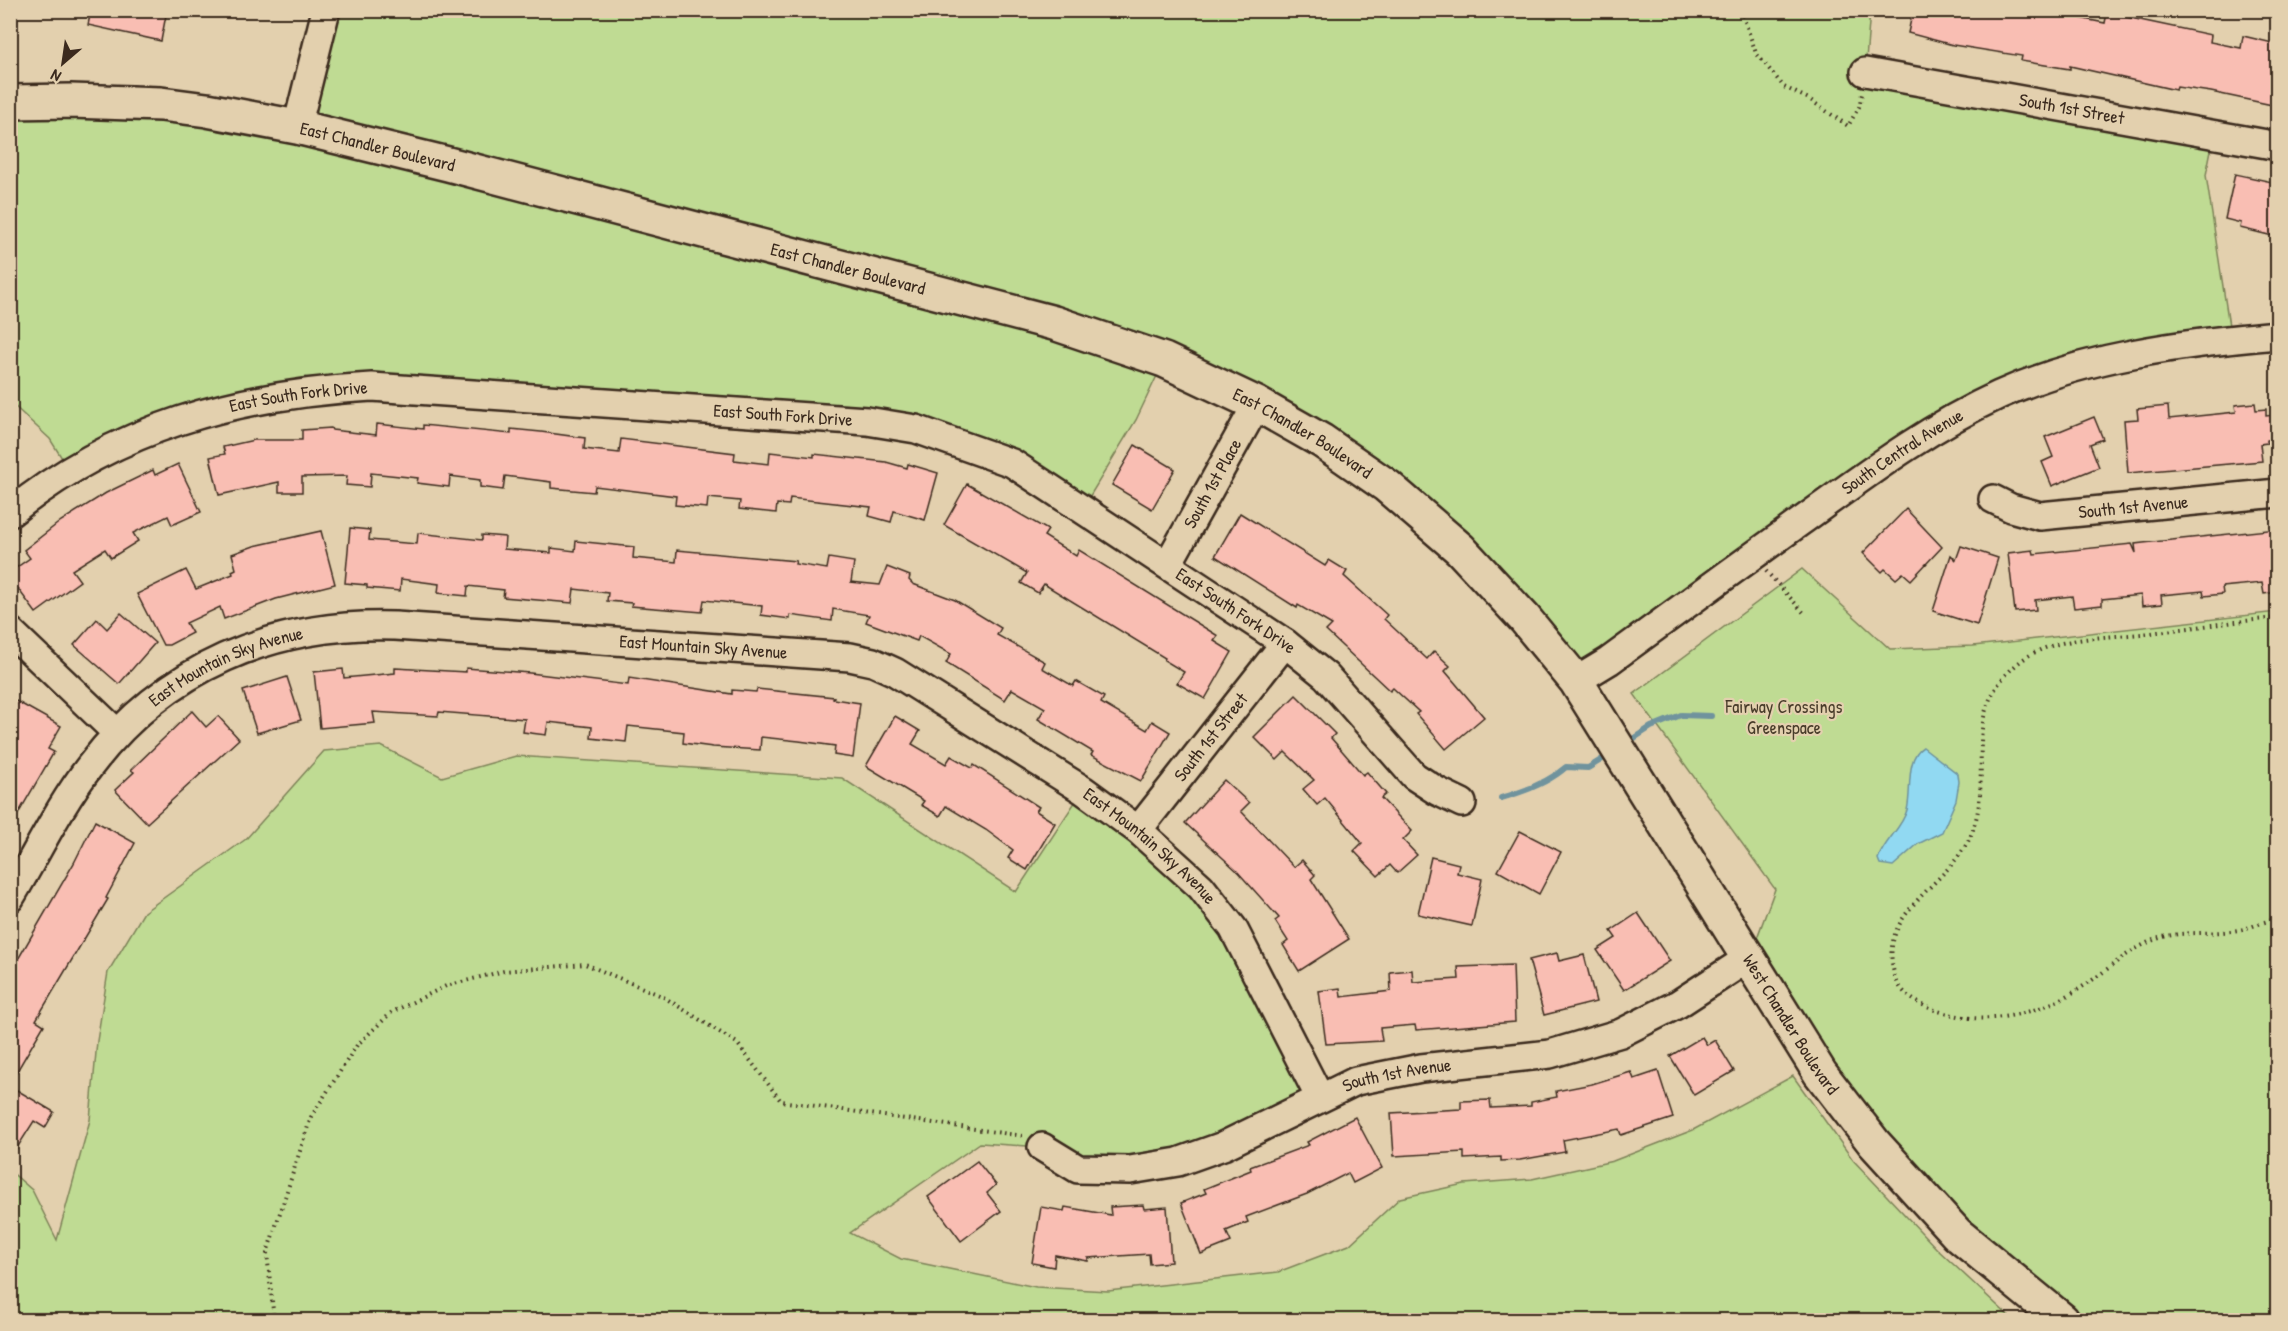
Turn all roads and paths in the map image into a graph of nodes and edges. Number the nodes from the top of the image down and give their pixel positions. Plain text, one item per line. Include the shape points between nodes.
1 (326, 10) edge
2 (1741, 10) edge
3 (1865, 72) joint
4 (10, 102) edge
5 (297, 127) junction
6 (2277, 146) edge
7 (2277, 335) edge
8 (1257, 404) junction
9 (2277, 493) edge
10 (1993, 499) dead end
11 (10, 513) edge
12 (1752, 556) junction
13 (1168, 564) junction
14 (1804, 613) dead end
15 (2277, 618) edge
16 (10, 631) edge
17 (1285, 643) junction
18 (1576, 681) junction
19 (117, 733) junction
20 (1462, 803) dead end
21 (1138, 830) junction
22 (10, 898) edge
23 (2277, 919) edge
24 (1750, 957) junction
25 (1320, 1098) junction
26 (1042, 1146) joint
27 (274, 1320) edge
28 (2062, 1320) edge

1 - 5 street
2 - 3 path via 1756,53 1784,87 1848,126 1859,107
3 - 6 street, South 1st Street
4 - 5 main road, East Chandler Boulevard via 161,104
5 - 8 main road, East Chandler Boulevard via 1054,323 1164,360
7 - 12 street, South Central Avenue via 2172,347 2046,377 2000,395 1887,459
8 - 13 street, South 1st Place
8 - 18 main road, East Chandler Boulevard via 1322,441 1387,486 1460,549 1526,619
9 - 10 street, South 1st Avenue via 2040,516
11 - 13 street, East South Fork Drive via 70,471 129,438 260,399 372,387 867,421 916,429 1012,463
12 - 14 path
12 - 18 street, South Central Avenue
13 - 17 street, East South Fork Drive
15 - 23 path via 2075,641 2042,649 2018,663 1991,697 1980,727 1982,778 1971,834 1960,858 1928,886 1902,919 1892,942 1891,965 1899,987 1915,1001 1970,1018 2002,1018 2049,1005 2145,944 2168,935 2240,930
16 - 19 street
17 - 20 street, East South Fork Drive via 1326,676 1414,776
17 - 21 street, South 1st Street
18 - 24 main road, West Chandler Boulevard
19 - 21 street, East Mountain Sky Avenue via 181,679 209,664 283,636 352,625 788,651 850,657 895,672 1083,790
19 - 22 street, East Mountain Sky Avenue via 89,767
21 - 25 street, East Mountain Sky Avenue via 1201,887 1233,928
24 - 25 street, South 1st Avenue via 1647,1021 1583,1046 1510,1060 1393,1072 1356,1080
24 - 28 main road, West Chandler Boulevard via 1820,1073 1874,1143 1957,1234
25 - 26 street, South 1st Avenue via 1223,1146 1178,1162 1130,1170 1078,1169
26 - 27 path via 1019,1133 782,1101 737,1043 662,996 585,963 504,971 446,986 392,1012 357,1045 311,1117 287,1185 267,1253

